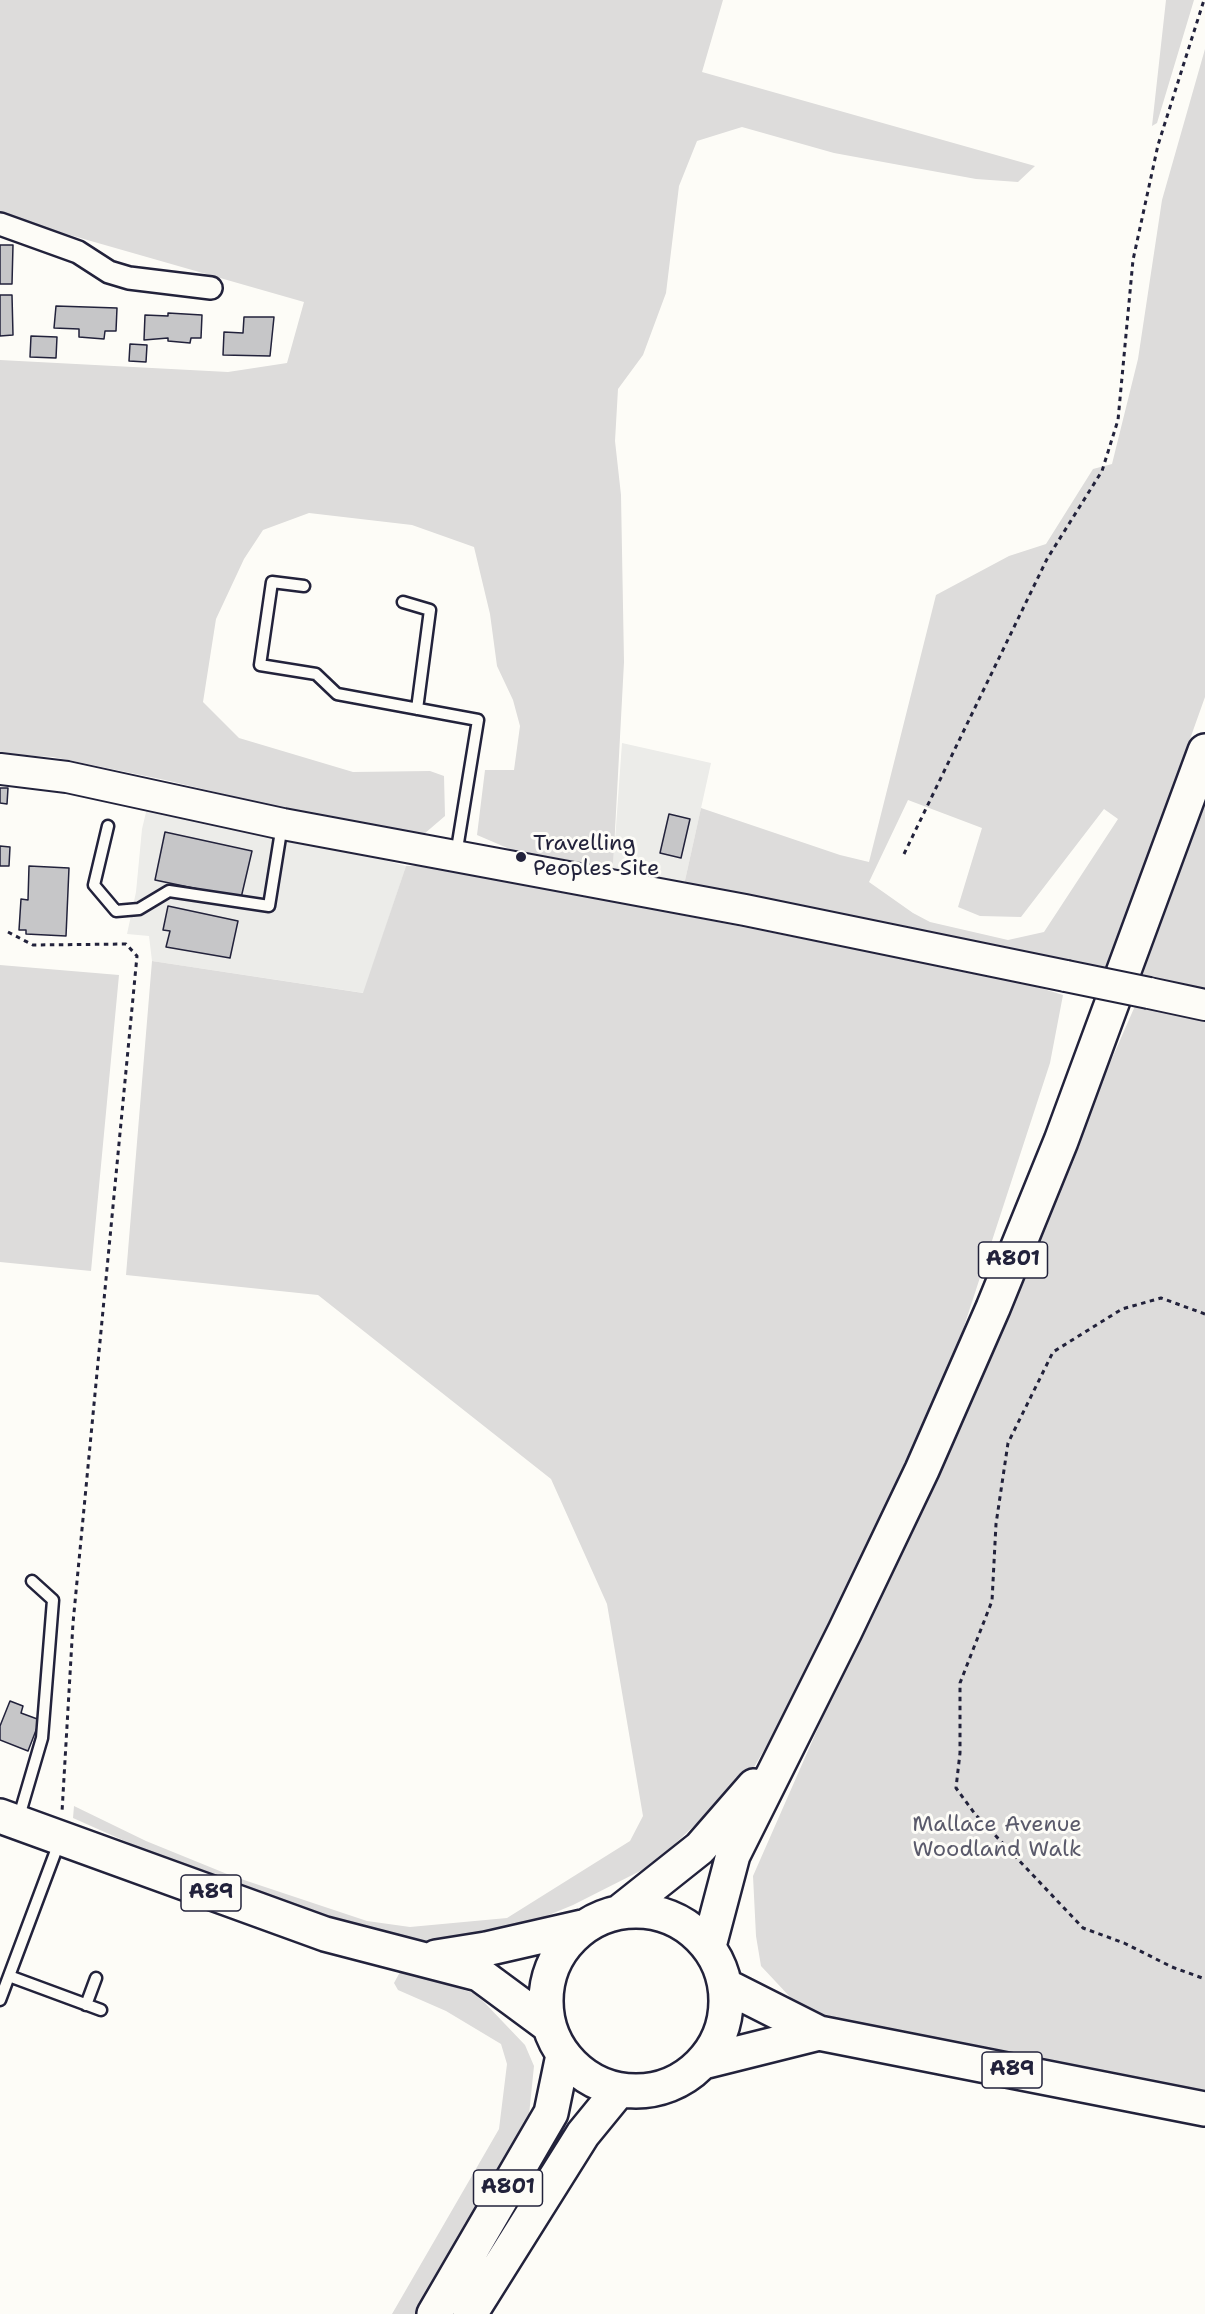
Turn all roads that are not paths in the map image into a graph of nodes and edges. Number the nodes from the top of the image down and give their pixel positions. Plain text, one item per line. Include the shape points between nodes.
1 (0, 224) edge
2 (211, 288) dead end
3 (304, 586) dead end
4 (403, 602) dead end
5 (417, 709) junction
6 (1205, 751) edge
7 (0, 769) edge
8 (282, 824) junction
9 (108, 826) dead end
10 (456, 855) junction
11 (1205, 1005) edge
12 (32, 1581) dead end
13 (784, 1754) junction
14 (9, 1820) edge
15 (60, 1839) junction
16 (622, 1910) junction
17 (582, 1927) junction
18 (708, 1946) junction
19 (425, 1959) junction
20 (9, 1976) junction
21 (96, 1978) dead end
22 (726, 1986) junction
23 (0, 2000) edge
24 (86, 2005) junction
25 (101, 2010) dead end
26 (548, 2025) junction
27 (819, 2033) junction
28 (563, 2055) junction
29 (703, 2062) junction
30 (619, 2090) junction
31 (1205, 2109) edge
32 (434, 2314) edge
33 (470, 2314) edge

1 - 2 street via 78,252 109,272
3 - 5 lane via 272,582 260,665 316,674 337,693
4 - 5 lane via 430,610
5 - 10 lane via 478,720
6 - 13 main road, A801 via 1061,1141 993,1308 922,1470
7 - 8 main road via 67,777
8 - 9 lane via 269,906 169,891 138,909 116,911 94,885
8 - 10 main road
10 - 11 main road, bridge via 756,912
12 - 14 lane via 53,1600 42,1738
13 - 16 main road, A801 via 700,1848
13 - 18 main road, A801 via 733,1855
14 - 15 main road, A89
15 - 19 main road, A89 via 325,1934
15 - 20 lane
16 - 17 main road, A89
16 - 18 main road, A89 via 654,1911 672,1917
17 - 19 main road, A89
17 - 26 main road, A89 via 567,1941 550,1968 545,1994
18 - 22 main road, A89
19 - 26 main road, A89 via 479,1974
20 - 23 lane
20 - 24 lane
21 - 24 lane
22 - 27 main road, A89
22 - 29 main road, A89 via 725,2018 714,2047
24 - 25 lane
26 - 28 main road, A89
27 - 29 main road, A89
27 - 31 main road, A89
28 - 30 main road, A89 via 589,2079
28 - 32 main road, A801 via 551,2113
29 - 30 main road, A89 via 685,2077 656,2089
30 - 33 main road, A801 via 583,2134

